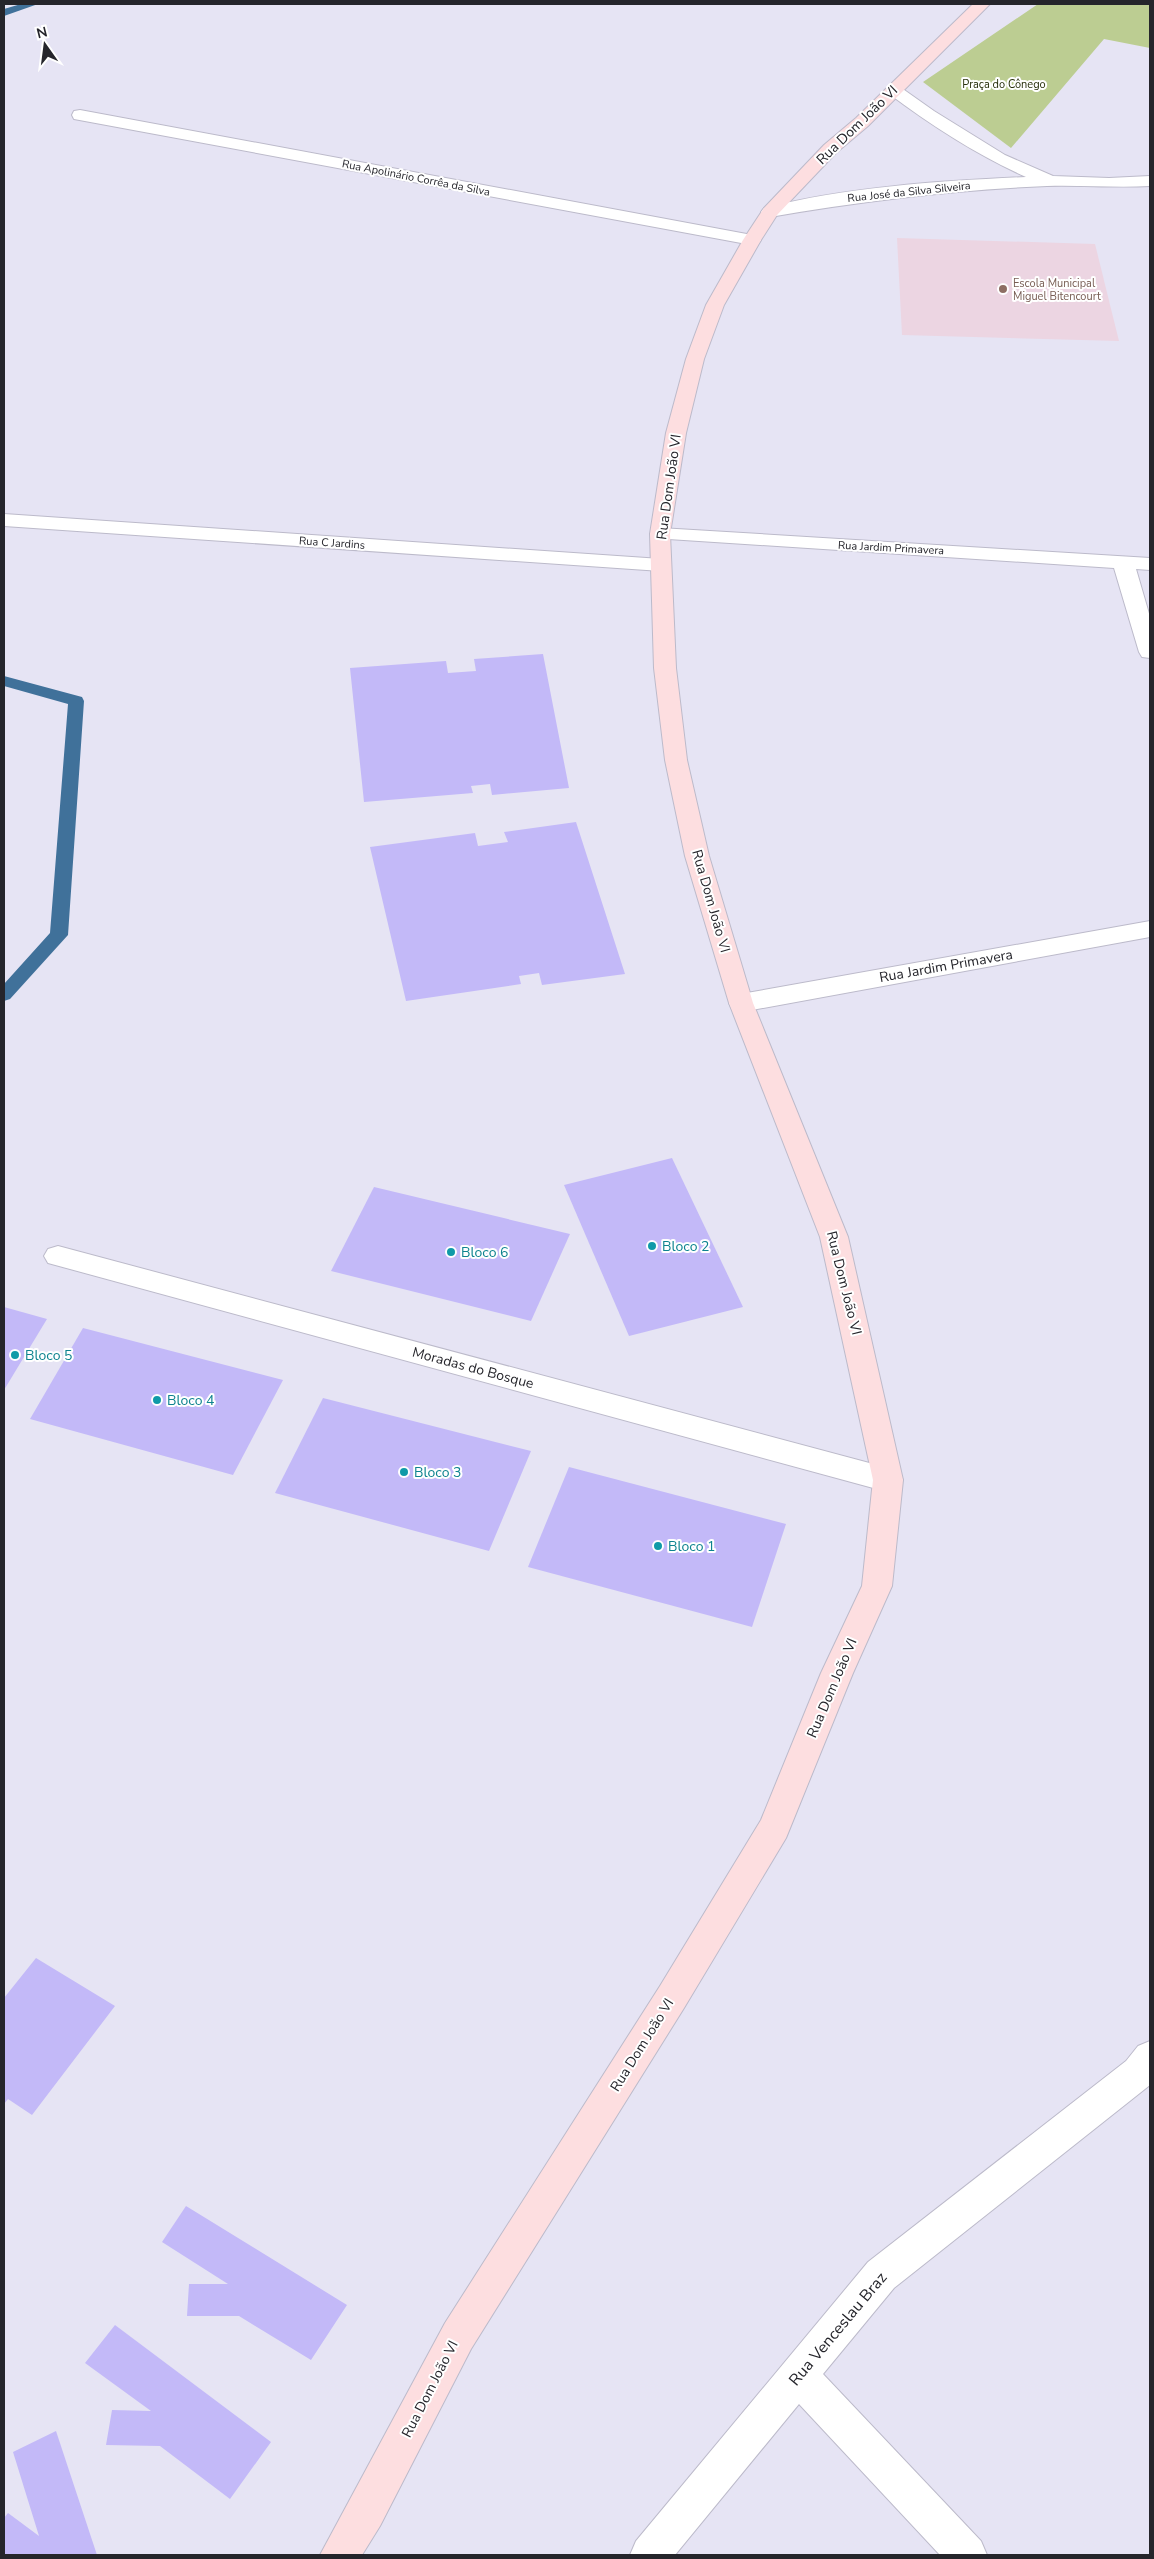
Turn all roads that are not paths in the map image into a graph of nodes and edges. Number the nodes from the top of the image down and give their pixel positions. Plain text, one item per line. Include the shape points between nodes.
1 (982, 4) edge
2 (894, 90) junction
3 (80, 115) dead end
4 (1050, 181) junction
5 (1150, 181) edge
6 (770, 212) junction
7 (752, 240) junction
8 (4, 520) edge
9 (660, 534) junction
10 (1123, 562) junction
11 (1150, 564) edge
12 (661, 565) junction
13 (1150, 652) edge
14 (1150, 930) edge
15 (741, 1004) junction
16 (58, 1256) dead end
17 (888, 1480) junction
18 (1150, 2058) edge
19 (798, 2375) junction
20 (340, 2555) edge
21 (650, 2555) edge
22 (967, 2555) edge

1 - 2 main road, Rua Dom João VI
2 - 4 street, Rua José da Silva Silveira via 1000,159
2 - 6 main road, Rua Dom João VI via 830,149
3 - 7 street, Rua Apolinário Corrêa da Silva
4 - 5 street, Rua José da Silva Silveira
4 - 6 street, Rua José da Silva Silveira via 902,192
6 - 7 main road, Rua Dom João VI
7 - 9 main road, Rua Dom João VI via 715,305 695,359 676,433
8 - 12 street, Rua C Jardins
9 - 10 street, Rua Jardim Primavera
9 - 12 main road, Rua Dom João VI
10 - 11 street, Rua Jardim Primavera
10 - 13 street
12 - 15 main road, Rua Dom João VI via 666,668 676,760 697,856
14 - 15 street, Rua Jardim Primavera
15 - 17 main road, Rua Dom João VI via 834,1238
16 - 17 street, Moradas do Bosque
17 - 20 main road, Rua Dom João VI via 877,1586 837,1673 774,1828 672,1998 458,2336
18 - 19 street, Rua Venceslau Braz via 1138,2072 880,2275
19 - 21 street, Rua Venceslau Braz
19 - 22 street

